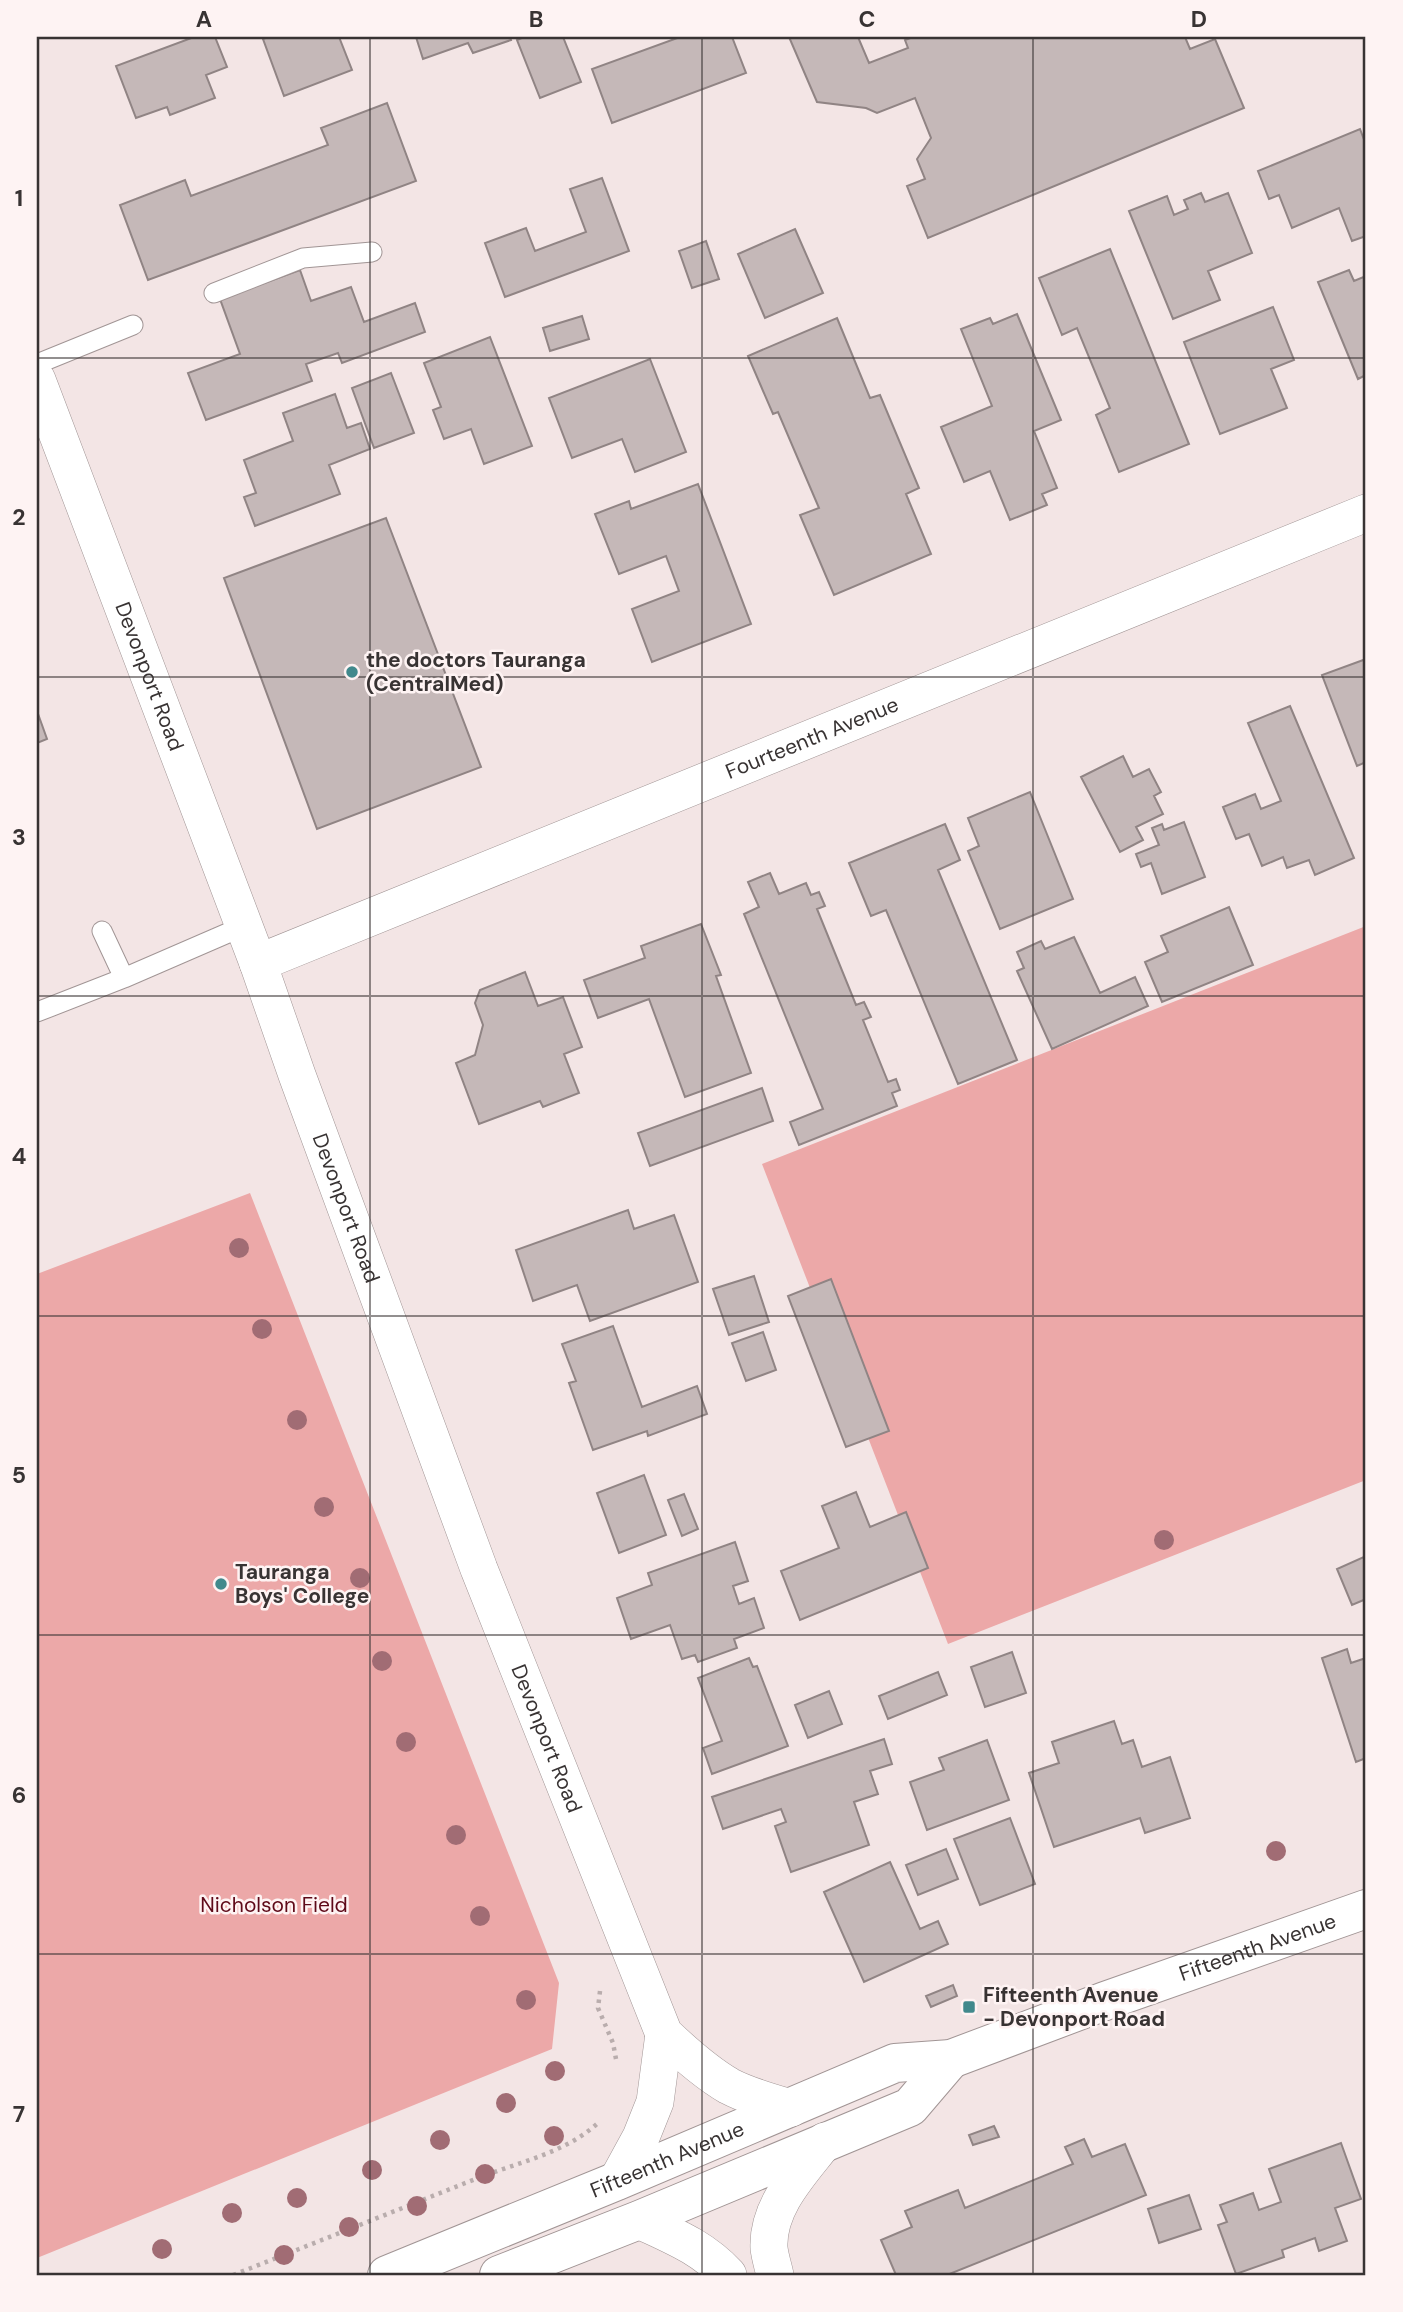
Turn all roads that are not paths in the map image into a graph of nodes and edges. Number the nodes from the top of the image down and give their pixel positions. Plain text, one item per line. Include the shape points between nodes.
1 (372, 252) dead end
2 (214, 293) dead end
3 (132, 325) dead end
4 (37, 364) edge
5 (37, 380) edge
6 (1366, 513) edge
7 (244, 926) junction
8 (102, 931) dead end
9 (258, 963) junction
10 (124, 978) junction
11 (37, 1013) edge
12 (1366, 1909) edge
13 (664, 2035) junction
14 (951, 2059) junction
15 (791, 2108) junction
16 (825, 2141) junction
17 (617, 2181) junction
18 (639, 2220) junction
19 (387, 2275) edge
20 (499, 2275) edge
21 (728, 2275) edge
22 (775, 2275) edge

1 - 2 lane via 303,258
3 - 4 lane
5 - 7 street, Devonport Road
6 - 9 street, Fourteenth Avenue
7 - 9 street, Devonport Road
7 - 10 lane
8 - 10 lane
9 - 13 street, Devonport Road via 479,1569
10 - 11 lane
12 - 14 main road, Fifteenth Avenue
13 - 15 street, Devonport Road via 730,2087
13 - 17 street, Devonport Road via 655,2102
14 - 15 main road, Fifteenth Avenue via 895,2063
14 - 16 main road, Fifteenth Avenue via 911,2107
15 - 17 main road, Fifteenth Avenue
16 - 18 main road, Fifteenth Avenue
16 - 22 street via 784,2194 774,2220 769,2247
17 - 19 main road, Fifteenth Avenue
18 - 20 main road, Fifteenth Avenue
18 - 21 street via 691,2245

